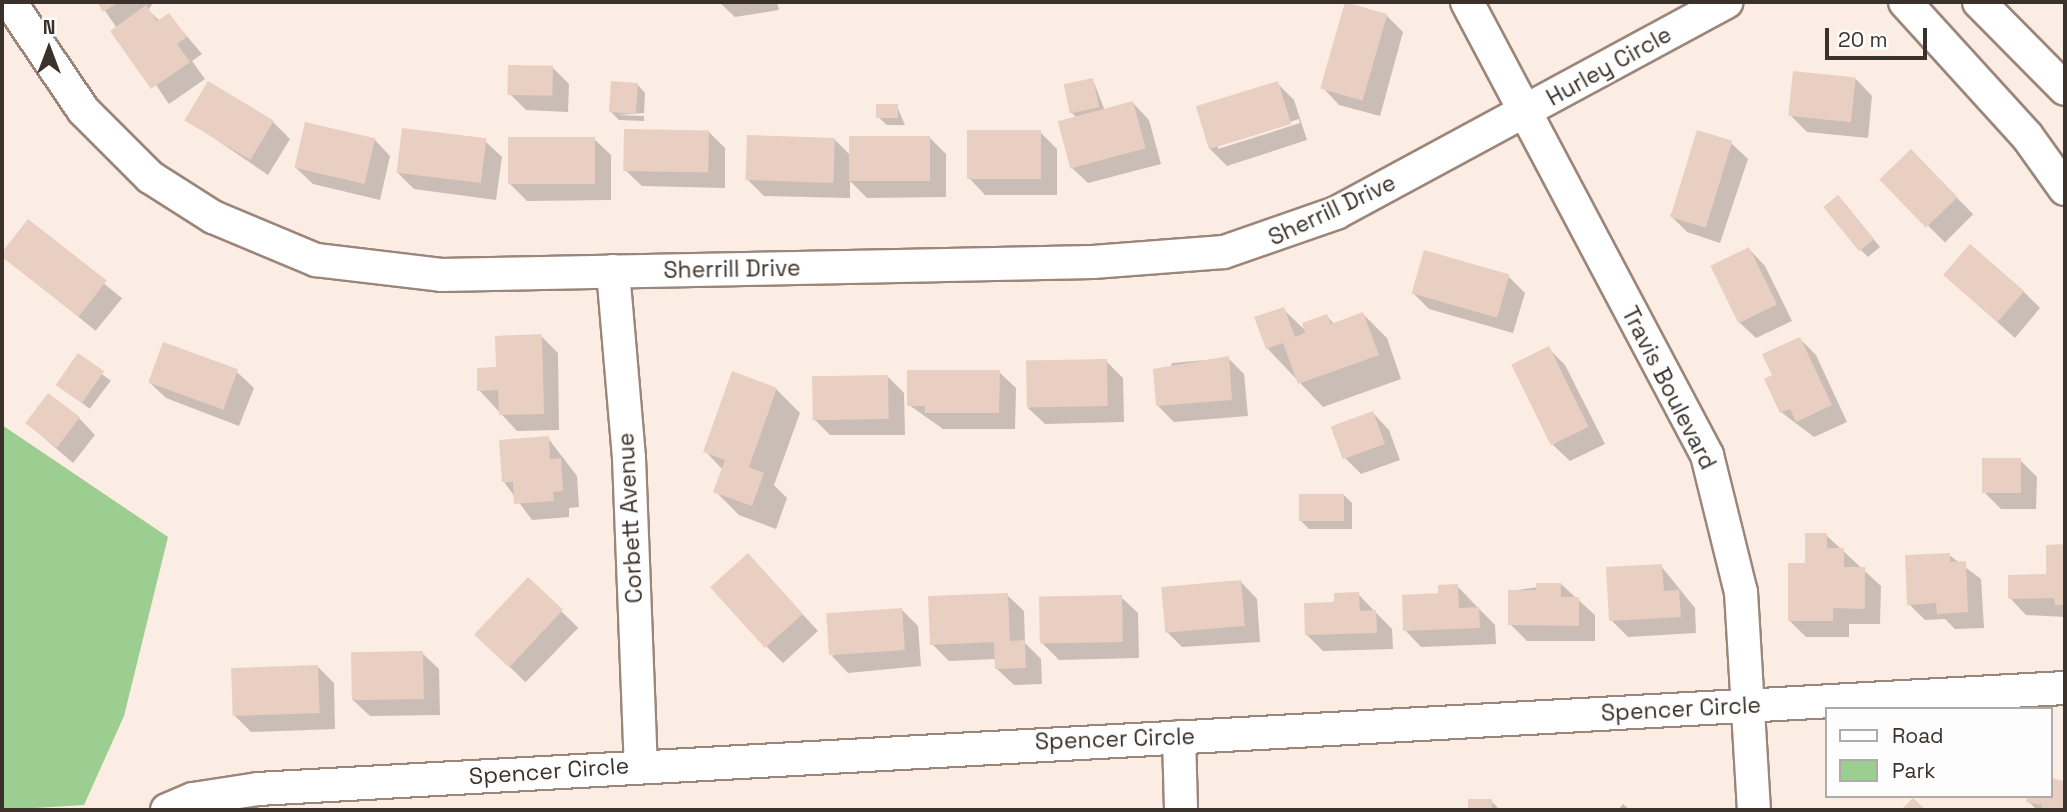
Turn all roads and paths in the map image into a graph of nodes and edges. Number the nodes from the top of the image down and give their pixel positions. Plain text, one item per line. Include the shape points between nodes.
1 (10, 2) edge
2 (1467, 2) edge
3 (1727, 2) edge
4 (1905, 2) edge
5 (1979, 2) edge
6 (2065, 89) edge
7 (1528, 112) junction
8 (2065, 189) edge
9 (613, 271) junction
10 (2065, 688) edge
11 (1751, 707) junction
12 (1179, 737) junction
13 (641, 766) junction
14 (167, 810) edge
15 (1181, 810) edge
16 (1754, 810) edge

1 - 9 street, Sherrill Drive via 83,110 150,177 268,242 316,260 408,274
2 - 7 street, Travis Boulevard
3 - 7 street, Hurley Circle
4 - 8 street via 2027,136
5 - 6 street
7 - 9 street, Sherrill Drive via 1336,213 1224,252 1106,261
7 - 11 street, Travis Boulevard via 1707,455 1741,592
9 - 13 street, Corbett Avenue via 629,458
10 - 11 street, Spencer Circle
11 - 12 street, Spencer Circle
11 - 16 street, Travis Boulevard
12 - 13 street, Spencer Circle
12 - 15 street
13 - 14 street, Spencer Circle via 258,789 193,799

